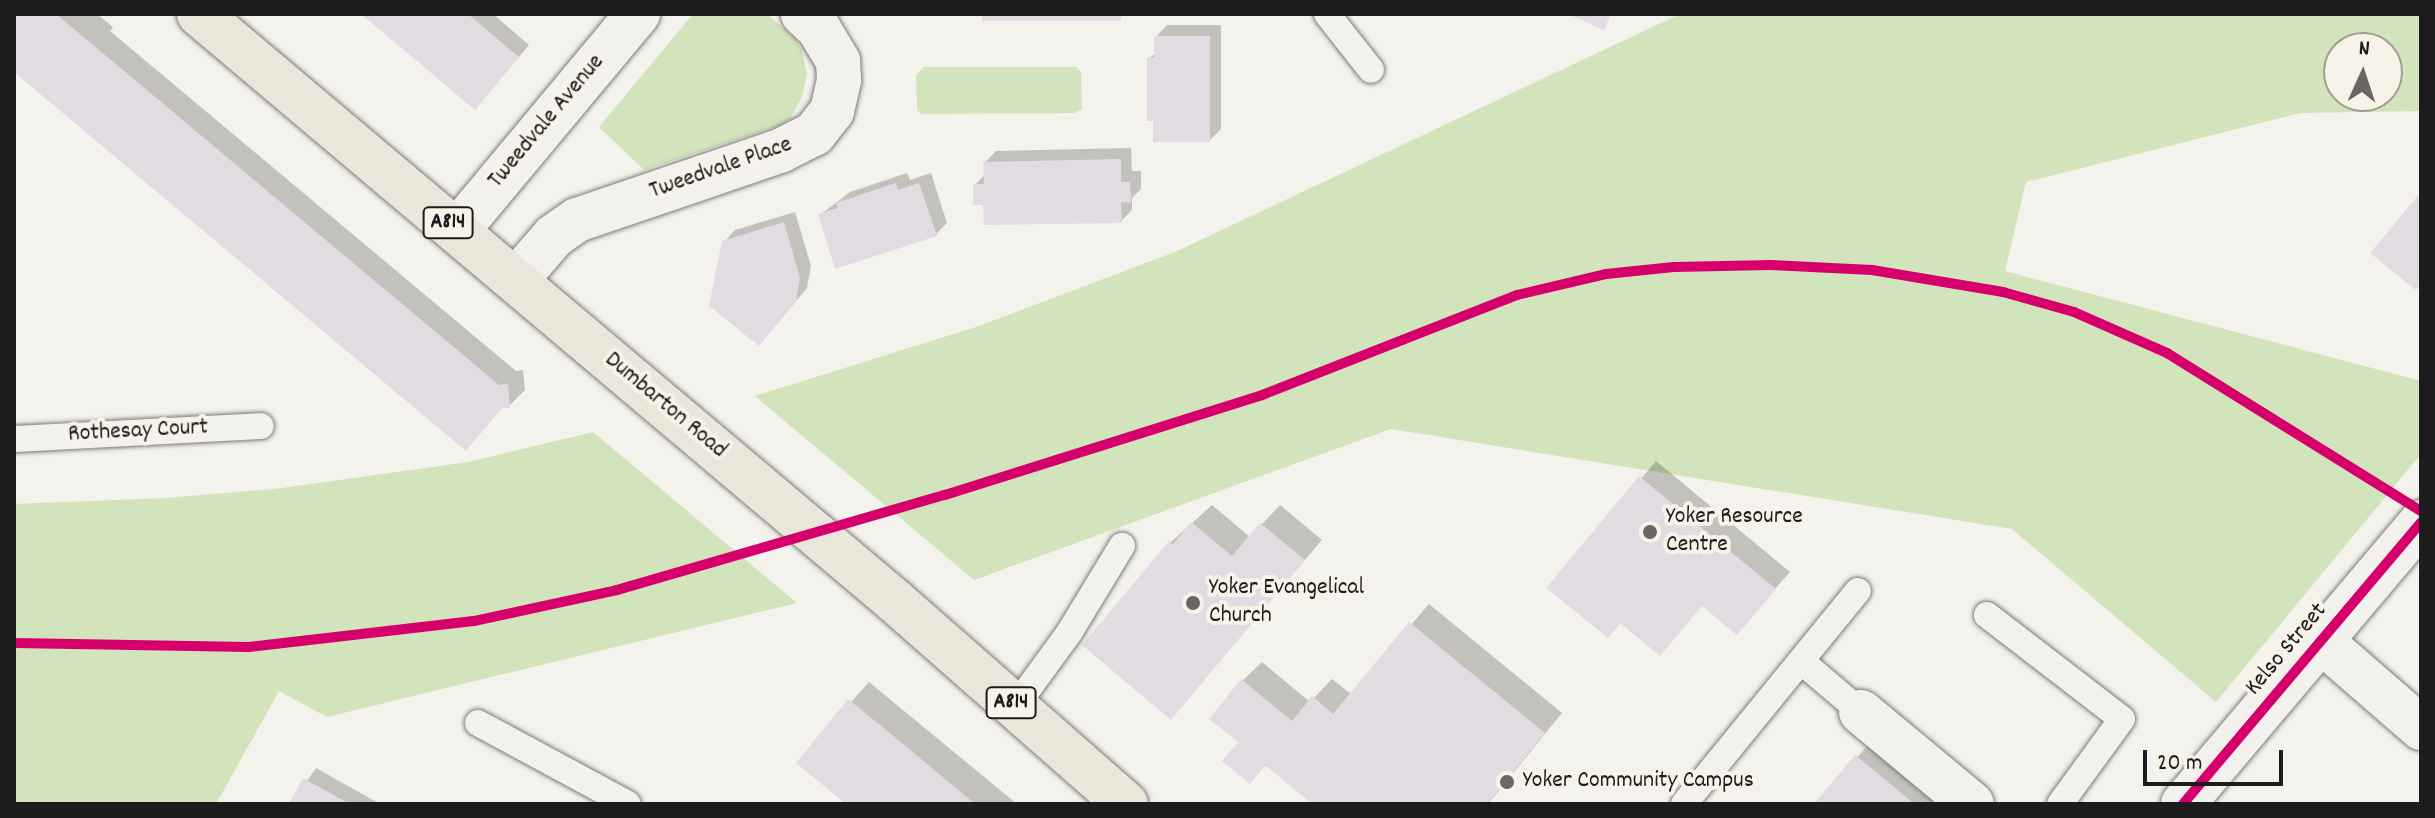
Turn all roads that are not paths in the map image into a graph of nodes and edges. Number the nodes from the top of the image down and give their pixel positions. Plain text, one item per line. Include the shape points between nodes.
1 (199, 14) edge
2 (803, 14) edge
3 (1327, 14) edge
4 (632, 16) edge
5 (1371, 70) dead end
6 (457, 231) junction
7 (516, 280) junction
8 (261, 426) dead end
9 (14, 439) edge
10 (2421, 522) edge
11 (1122, 546) dead end
12 (1858, 591) dead end
13 (1987, 615) dead end
14 (2321, 641) junction
15 (1801, 661) junction
16 (1015, 707) junction
17 (1861, 712) joint
18 (478, 723) dead end
19 (2421, 728) edge
20 (628, 804) edge
21 (1126, 804) edge
22 (1684, 804) edge
23 (1972, 804) edge
24 (2060, 804) edge
25 (2183, 804) edge

1 - 6 main road, Dumbarton Road / A814
2 - 7 street, Tweedvale Place via 838,61 832,111 814,134 780,151 577,220 554,236
3 - 5 lane
4 - 6 street, Tweedvale Avenue
6 - 7 main road, Dumbarton Road / A814
7 - 16 main road, Dumbarton Road / A814
8 - 9 lane, Rothesay Court
10 - 14 street, Kelso Street
11 - 16 lane via 1069,633
12 - 15 lane
13 - 24 lane via 2122,719
14 - 19 street
14 - 25 street, Kelso Street
15 - 17 lane
15 - 22 lane
16 - 21 main road, Dumbarton Road / A814
17 - 23 street
18 - 20 lane

